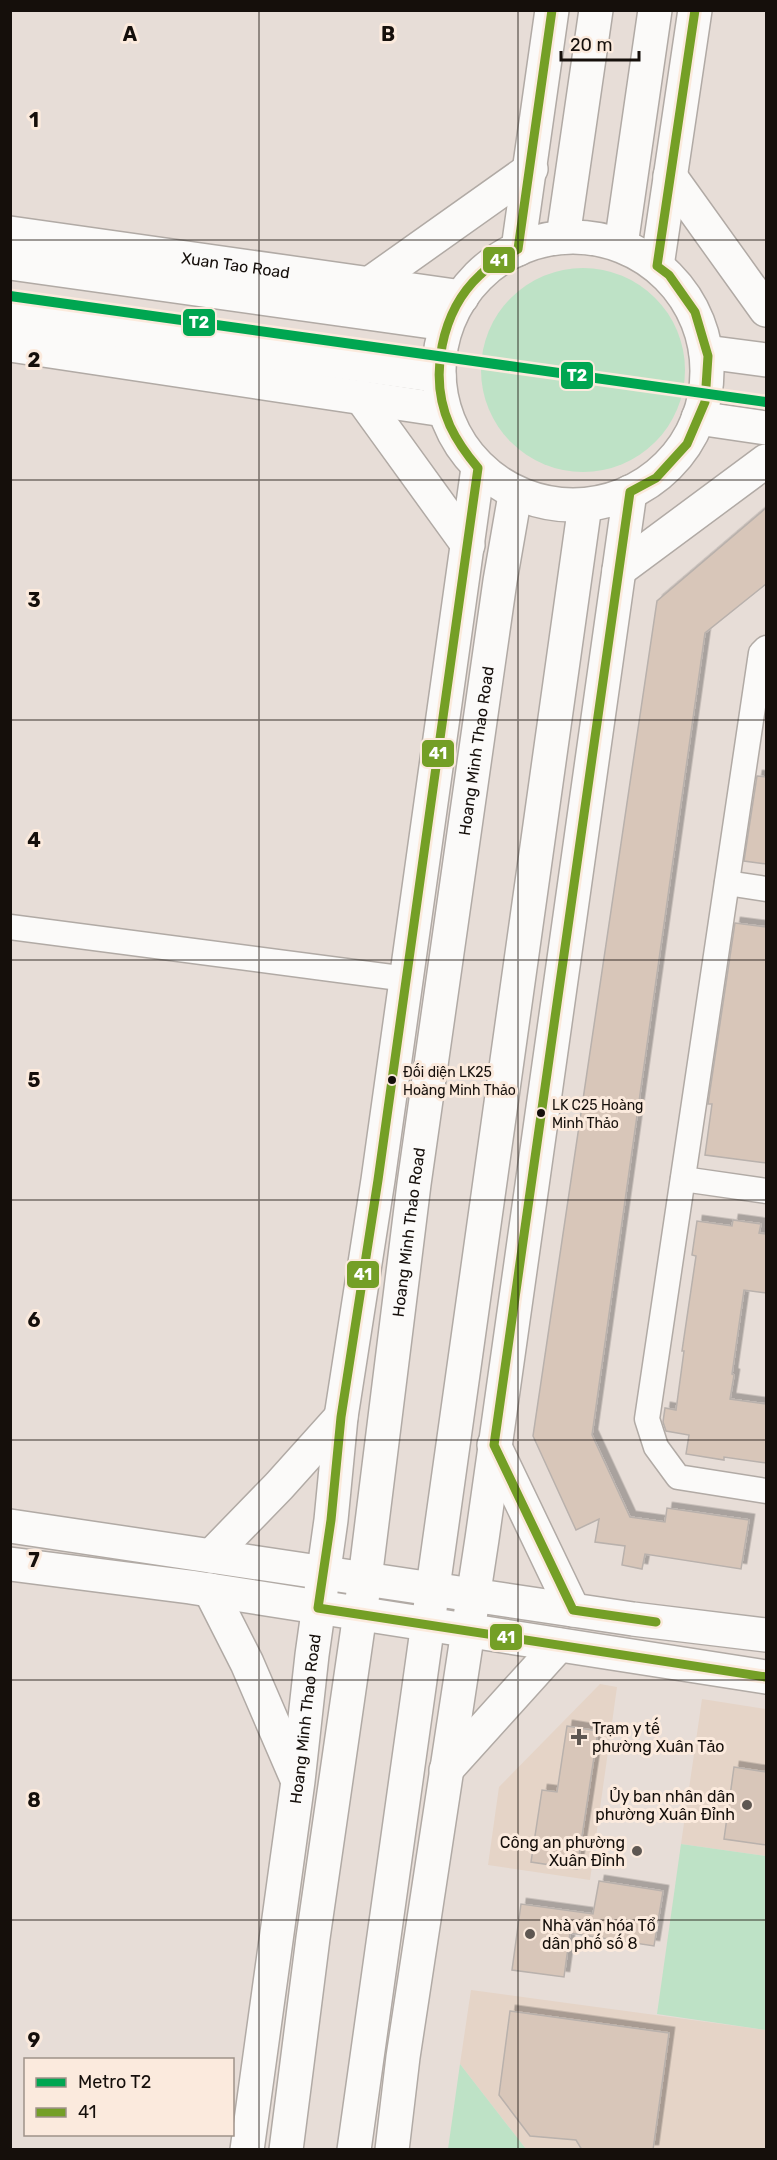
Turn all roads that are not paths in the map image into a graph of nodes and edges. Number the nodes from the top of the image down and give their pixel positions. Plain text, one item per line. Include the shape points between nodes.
1 (552, 10) edge
2 (596, 10) edge
3 (655, 10) edge
4 (695, 10) edge
5 (531, 169) junction
6 (670, 176) junction
7 (10, 233) edge
8 (563, 237) junction
9 (621, 245) junction
10 (518, 249) junction
11 (10, 263) edge
12 (657, 266) junction
13 (369, 284) junction
14 (454, 310) junction
15 (766, 310) edge
16 (10, 315) edge
17 (10, 345) edge
18 (706, 352) junction
19 (766, 360) edge
20 (439, 376) junction
21 (361, 397) junction
22 (444, 410) junction
23 (698, 418) junction
24 (766, 428) edge
25 (766, 461) edge
26 (478, 468) junction
27 (630, 492) junction
28 (515, 495) junction
29 (585, 505) junction
30 (468, 545) junction
31 (619, 570) junction
32 (766, 648) edge
33 (727, 883) junction
34 (766, 889) edge
35 (10, 927) edge
36 (406, 979) junction
37 (683, 1179) junction
38 (378, 1180) junction
39 (414, 1184) junction
40 (766, 1191) edge
41 (341, 1417) junction
42 (455, 1440) junction
43 (494, 1445) junction
44 (766, 1491) edge
45 (10, 1526) edge
46 (211, 1556) junction
47 (10, 1564) edge
48 (323, 1573) junction
49 (365, 1578) junction
50 (433, 1588) junction
51 (200, 1589) junction
52 (473, 1595) junction
53 (318, 1608) junction
54 (573, 1610) junction
55 (766, 1635) edge
56 (559, 1645) junction
57 (766, 1677) edge
58 (446, 1770) junction
59 (298, 1781) junction
60 (336, 1785) junction
61 (368, 2052) junction
62 (403, 2057) junction
63 (246, 2150) edge
64 (286, 2150) edge
65 (354, 2150) edge
66 (392, 2150) edge

1 - 5 main road
2 - 8 main road
3 - 9 main road
4 - 6 main road
5 - 10 main road
5 - 13 main road
6 - 12 main road
6 - 15 main road
7 - 13 main road, Xuan Tao Road
8 - 9 main road via 588,236
8 - 10 main road via 543,239
9 - 12 main road
10 - 14 main road via 500,257 468,286
11 - 14 main road, Xuan Tao Road
12 - 18 main road via 669,274 695,312
13 - 14 main road, Xuan Tao Road
14 - 20 main road
16 - 20 main road
17 - 21 main road
18 - 19 main road
18 - 23 main road via 705,402
20 - 22 main road
21 - 22 main road
21 - 30 main road
22 - 26 main road via 463,450
23 - 24 main road
23 - 27 main road via 687,444 656,478
25 - 31 main road
26 - 28 main road
26 - 30 main road, Hoang Minh Thao Road
27 - 29 main road via 618,499
27 - 31 main road
28 - 29 main road via 576,507
28 - 39 main road, Hoang Minh Thao Road
29 - 42 main road
30 - 36 main road, Hoang Minh Thao Road
31 - 43 main road
32 - 33 street via 761,652
33 - 34 street
33 - 37 street
35 - 36 street
36 - 38 main road, Hoang Minh Thao Road
37 - 40 street
37 - 44 street via 647,1419 656,1447 678,1477
38 - 39 main road
38 - 41 main road, Hoang Minh Thao Road
39 - 49 main road, Hoang Minh Thao Road
41 - 46 main road
41 - 48 main road, Hoang Minh Thao Road
42 - 43 main road
42 - 50 main road
43 - 52 main road
43 - 54 main road
45 - 46 main road
46 - 48 main road
47 - 51 main road
48 - 49 main road
48 - 53 main road, Hoang Minh Thao Road
49 - 50 main road
49 - 60 main road, Hoang Minh Thao Road
50 - 52 main road
50 - 61 main road
51 - 53 main road
51 - 59 main road via 247,1663
52 - 54 main road
52 - 58 main road
53 - 56 main road
53 - 59 main road, Hoang Minh Thao Road
54 - 55 main road
56 - 57 main road
56 - 58 main road
58 - 62 main road
59 - 60 main road
59 - 63 main road, Hoang Minh Thao Road
60 - 64 main road, Hoang Minh Thao Road
61 - 62 main road
61 - 65 main road
62 - 66 main road

